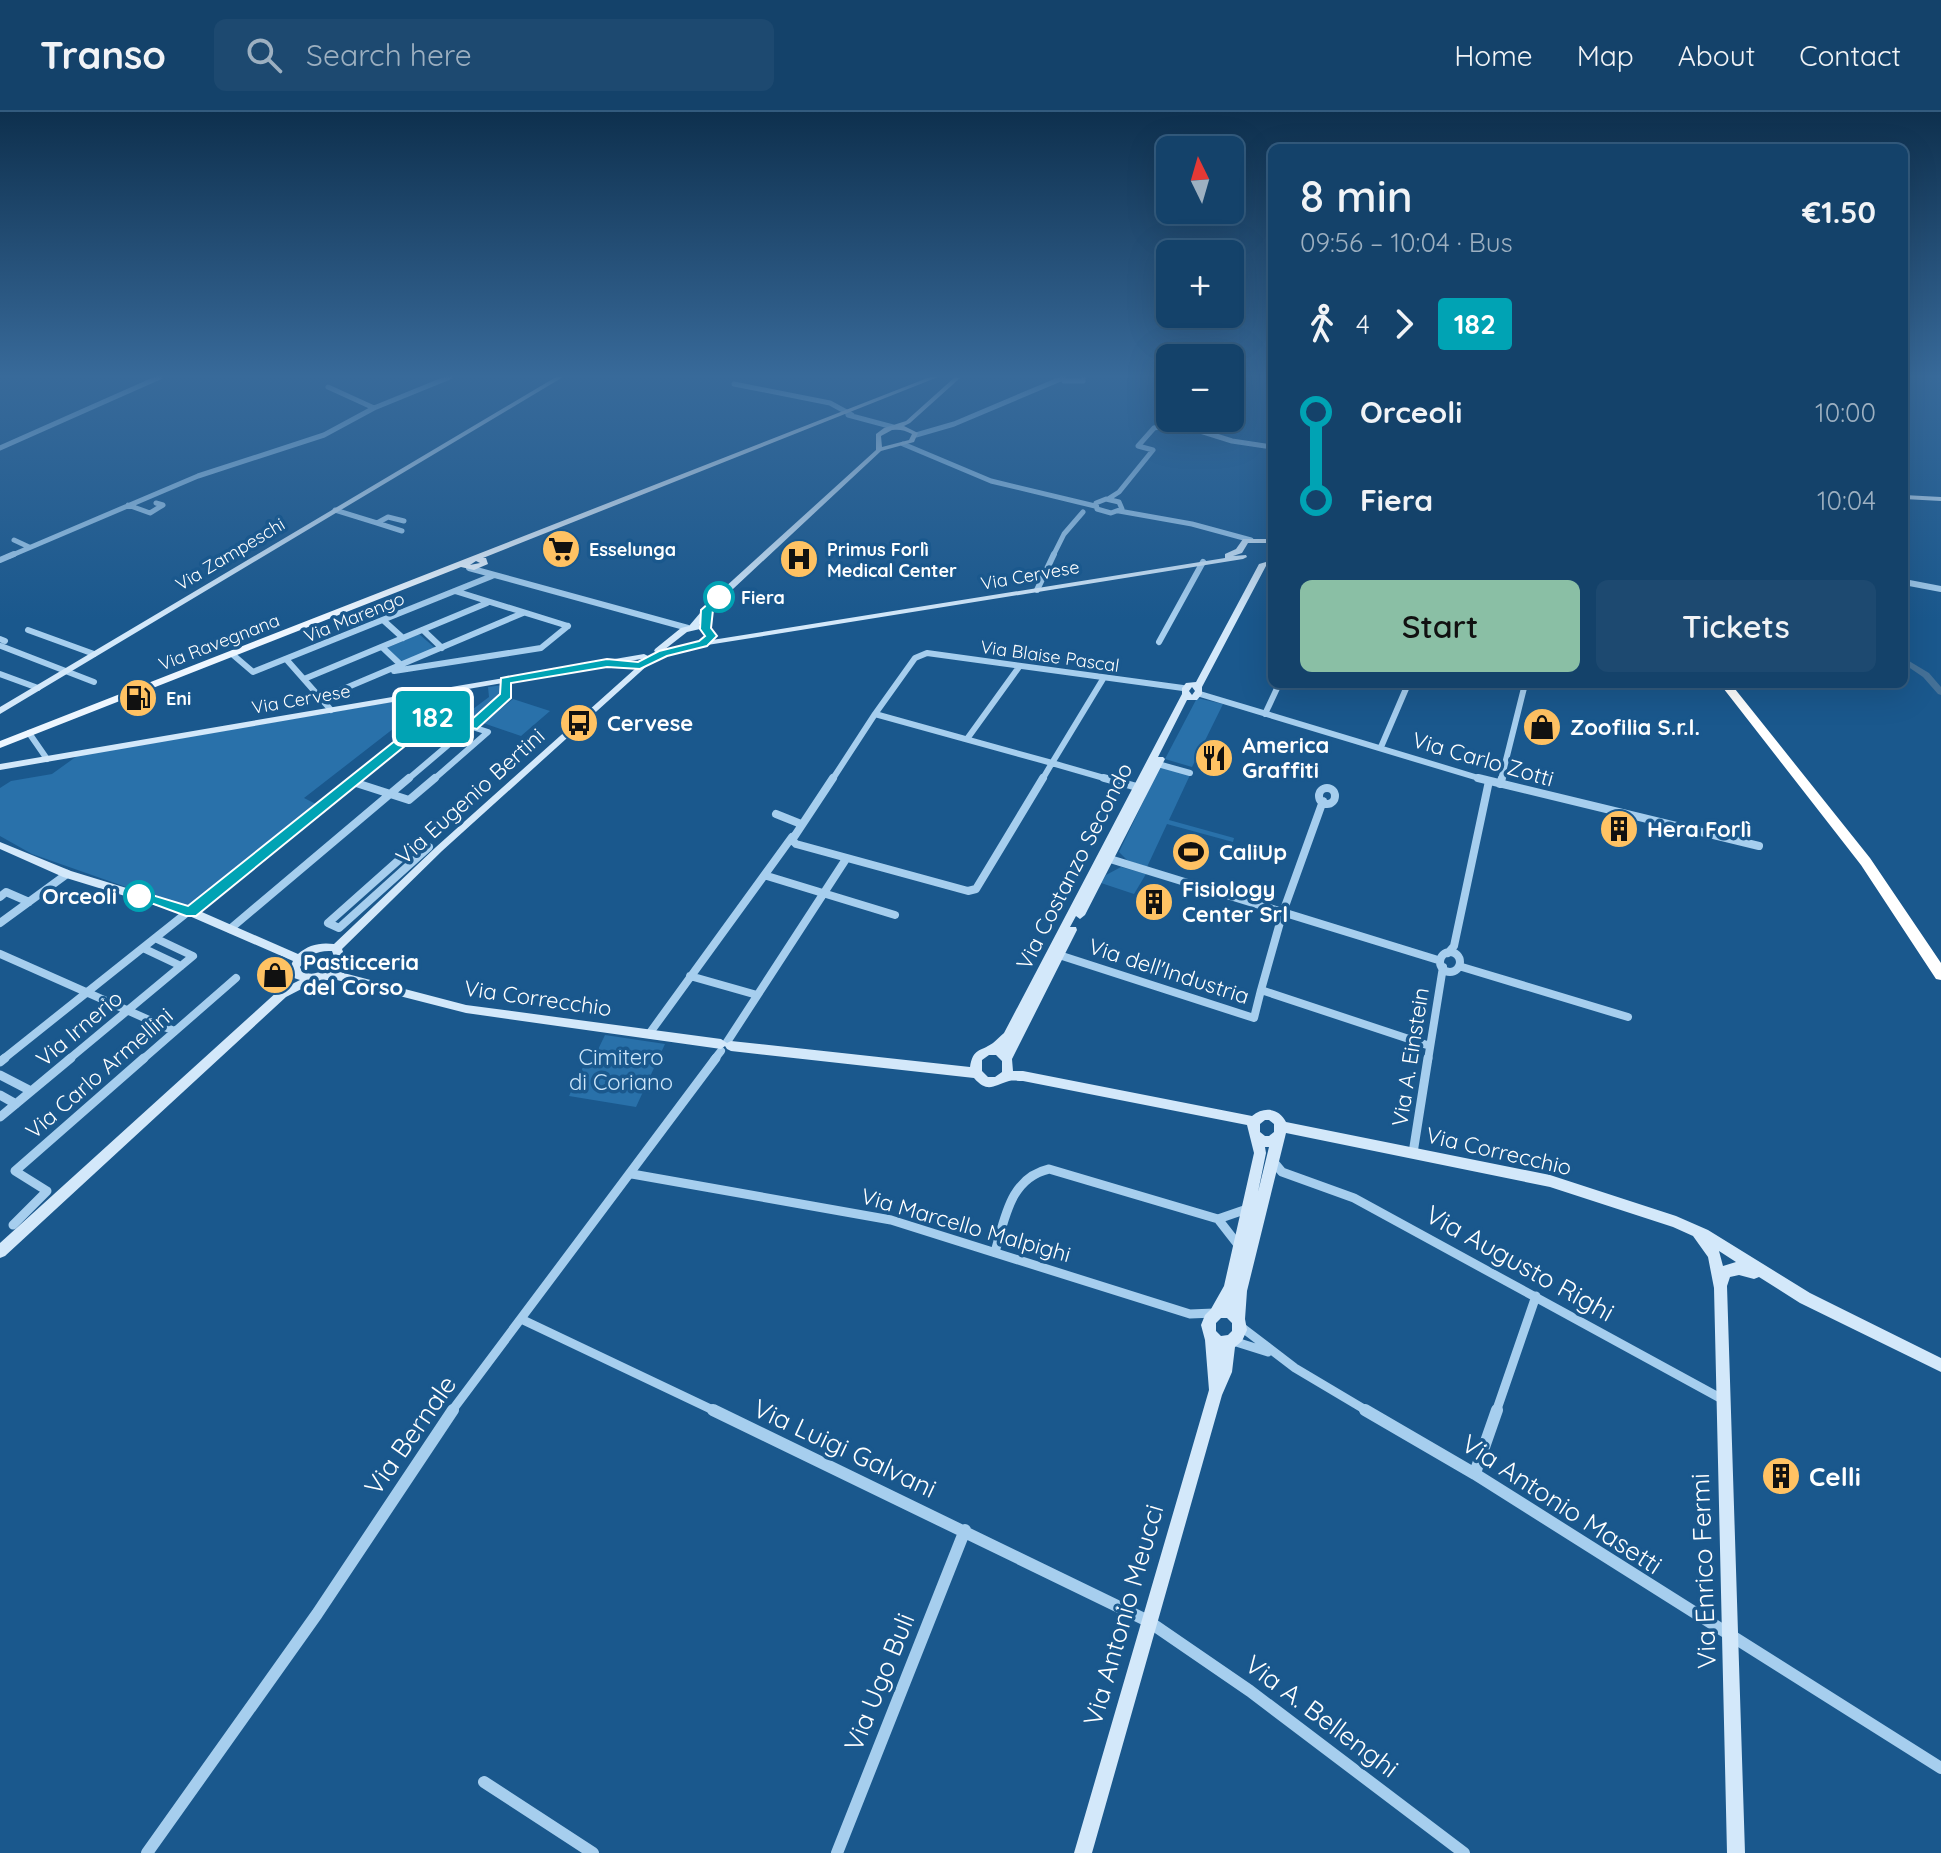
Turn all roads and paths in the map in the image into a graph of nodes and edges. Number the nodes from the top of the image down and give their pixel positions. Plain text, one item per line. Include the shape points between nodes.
1 (257, 458) edge
2 (423, 458) edge
3 (730, 458) edge
4 (865, 458) edge
5 (942, 458) edge
6 (1146, 458) edge
7 (1119, 492) junction
8 (1908, 497) edge
9 (1108, 499) junction
10 (1941, 499) edge
11 (156, 503) dead end
12 (127, 505) junction
13 (1095, 505) junction
14 (1120, 506) junction
15 (335, 510) junction
16 (1083, 512) dead end
17 (404, 521) dead end
18 (377, 523) junction
19 (402, 531) dead end
20 (1268, 531) edge
21 (1228, 536) junction
22 (1254, 539) junction
23 (1268, 539) edge
24 (14, 540) dead end
25 (29, 547) junction
26 (1243, 554) junction
27 (0, 560) edge
28 (481, 562) junction
29 (1203, 562) junction
30 (1268, 564) edge
31 (467, 566) junction
32 (491, 575) junction
33 (1908, 583) edge
34 (1941, 589) edge
35 (1037, 590) junction
36 (455, 591) junction
37 (487, 603) junction
38 (707, 610) junction
39 (523, 613) junction
40 (383, 620) junction
41 (28, 630) dead end
42 (423, 630) junction
43 (682, 630) junction
44 (708, 631) junction
45 (752, 637) junction
46 (403, 638) junction
47 (2, 642) edge
48 (1159, 642) dead end
49 (703, 644) junction
50 (686, 646) junction
51 (382, 647) junction
52 (442, 648) junction
53 (94, 654) junction
54 (232, 654) junction
55 (286, 659) junction
56 (644, 660) junction
57 (607, 663) junction
58 (401, 665) junction
59 (634, 665) junction
60 (1019, 667) junction
61 (67, 670) junction
62 (391, 670) junction
63 (0, 674) edge
64 (633, 677) junction
65 (304, 679) junction
66 (1103, 679) junction
67 (505, 681) junction
68 (94, 682) dead end
69 (38, 688) junction
70 (1277, 688) edge
71 (1406, 688) edge
72 (1524, 688) edge
73 (1728, 688) edge
74 (1735, 688) edge
75 (1192, 691) junction
76 (326, 705) junction
77 (445, 706) dead end
78 (0, 711) edge
79 (875, 714) junction
80 (1265, 714) junction
81 (435, 715) junction
82 (473, 726) junction
83 (29, 733) junction
84 (967, 739) junction
85 (0, 745) edge
86 (1381, 747) junction
87 (47, 759) junction
88 (1052, 763) junction
89 (1158, 764) junction
90 (0, 767) edge
91 (1190, 773) dead end
92 (1489, 781) junction
93 (353, 782) junction
94 (1500, 784) junction
95 (1137, 787) junction
96 (391, 795) junction
97 (1323, 801) dead end
98 (776, 814) dead end
99 (801, 824) junction
100 (792, 837) junction
101 (0, 845) edge
102 (1759, 846) dead end
103 (434, 848) junction
104 (846, 859) junction
105 (1110, 859) junction
106 (67, 874) junction
107 (767, 876) dead end
108 (824, 893) junction
109 (0, 897) edge
110 (29, 902) junction
111 (191, 912) junction
112 (1283, 912) junction
113 (895, 915) dead end
114 (0, 923) edge
115 (230, 929) junction
116 (157, 939) junction
117 (336, 948) junction
118 (145, 949) junction
119 (1448, 953) junction
120 (0, 954) edge
121 (1059, 955) junction
122 (1941, 961) edge
123 (1441, 964) junction
124 (297, 965) junction
125 (338, 965) junction
126 (181, 966) junction
127 (1462, 967) junction
128 (1941, 975) edge
129 (690, 976) junction
130 (236, 978) dead end
131 (317, 978) junction
132 (353, 979) junction
133 (1261, 990) junction
134 (89, 992) junction
135 (282, 994) junction
136 (757, 995) junction
137 (127, 1011) junction
138 (1628, 1017) dead end
139 (174, 1031) junction
140 (649, 1034) junction
141 (729, 1046) junction
142 (1430, 1046) junction
143 (992, 1051) junction
144 (979, 1055) junction
145 (0, 1062) edge
146 (1008, 1066) junction
147 (948, 1069) junction
148 (976, 1073) junction
149 (0, 1075) edge
150 (31, 1091) junction
151 (0, 1095) edge
152 (16, 1104) junction
153 (0, 1117) edge
154 (1253, 1121) junction
155 (1279, 1133) junction
156 (1258, 1137) junction
157 (1413, 1153) junction
158 (1271, 1157) junction
159 (632, 1174) junction
160 (1293, 1177) junction
161 (1265, 1183) junction
162 (1247, 1209) junction
163 (1218, 1219) junction
164 (13, 1225) dead end
165 (1698, 1231) junction
166 (1239, 1246) junction
167 (0, 1252) edge
168 (995, 1252) junction
169 (1721, 1288) junction
170 (1536, 1296) junction
171 (1805, 1298) junction
172 (1216, 1312) junction
173 (1190, 1314) junction
174 (521, 1319) junction
175 (1239, 1323) junction
176 (1211, 1334) junction
177 (1231, 1342) junction
178 (1280, 1356) junction
179 (1941, 1365) edge
180 (1215, 1393) junction
181 (1722, 1399) junction
182 (1475, 1473) junction
183 (965, 1530) junction
184 (1148, 1621) junction
185 (1730, 1638) junction
186 (1941, 1768) edge
187 (484, 1782) dead end
188 (147, 1853) edge
189 (593, 1853) edge
190 (837, 1853) edge
191 (1083, 1853) edge
192 (1464, 1853) edge
193 (1736, 1853) edge

1 - 12 street
2 - 15 street, Via Zampeschi
3 - 28 main road via 506,546
4 - 38 street
5 - 13 street via 991,481
6 - 7 street
7 - 9 street
7 - 14 street
8 - 10 street
9 - 13 street
9 - 14 street
11 - 12 street via 163,505 150,513
12 - 25 street
13 - 14 street via 1104,512
14 - 21 street
15 - 18 street
15 - 53 street, Via Zampeschi
16 - 35 street via 1064,534
17 - 18 street via 388,517
18 - 19 street
20 - 22 street, Via Cervese
21 - 22 street
21 - 26 street
22 - 23 street
22 - 26 street, Via Cervese
24 - 25 street
25 - 27 street
26 - 29 street, Via Cervese
26 - 30 street, Via Cervese
26 - 75 street, Via Costanzo Secondo
28 - 31 main road, Via Ravegnana
28 - 32 street
29 - 35 street, Via Cervese
29 - 48 street
30 - 75 street, Via Costanzo Secondo
31 - 32 street
31 - 54 main road, Via Ravegnana via 449,568
32 - 36 street, Via Marengo
32 - 43 street
33 - 34 street
35 - 45 street, Via Cervese
36 - 37 street
36 - 40 street, Via Marengo
37 - 39 street
37 - 42 street
38 - 43 street
38 - 44 street
39 - 52 street
39 - 62 street via 568,626 541,648
40 - 46 street
40 - 55 street, Via Marengo
41 - 53 street
42 - 46 street
42 - 52 street
43 - 44 street, Via Cervese
43 - 50 street
43 - 56 street, Via Cervese
44 - 45 street, Via Cervese via 720,637
44 - 49 street
45 - 49 street, Via Cervese
46 - 51 street
47 - 61 street
49 - 50 street, Via Cervese
50 - 56 street, Via Cervese
51 - 58 street
51 - 65 street
52 - 58 street
53 - 61 street, Via Zampeschi
54 - 55 street, Via Marengo via 250,672
54 - 83 main road, Via Ravegnana
55 - 65 street
56 - 57 street, Via Cervese
56 - 59 street, Via Cervese
56 - 64 street, Via Eugenio Bertini
57 - 59 street, Via Cervese
57 - 67 street, Via Cervese
58 - 62 street
59 - 64 street
60 - 66 street, Via Blaise Pascal
60 - 79 street, Via Blaise Pascal via 927,653 915,658
60 - 84 street
61 - 68 street
61 - 69 street, Via Zampeschi
62 - 76 street via 340,691
63 - 69 street
64 - 103 street, Via Eugenio Bertini
65 - 76 street
66 - 75 street, Via Blaise Pascal
66 - 88 street
67 - 76 street, Via Cervese
67 - 82 street via 507,695
69 - 78 street, Via Zampeschi
70 - 80 street
71 - 86 street
72 - 94 street
73 - 128 highway via 1831,814
74 - 122 highway via 1843,820
75 - 80 street, Via Carlo Zotti
75 - 89 street, Via Costanzo Secondo
75 - 95 street, Via Costanzo Secondo
76 - 87 street, Via Cervese
77 - 81 street
79 - 84 street
79 - 99 street
80 - 86 street, Via Carlo Zotti
81 - 82 street
81 - 93 street
82 - 96 street
82 - 96 street via 488,732 409,800
83 - 85 main road, Via Ravegnana
83 - 87 street
84 - 88 street
86 - 92 street, Via Carlo Zotti
87 - 90 street, Via Cervese
88 - 95 street
88 - 104 street via 972,890
89 - 91 street
89 - 105 street, Via Costanzo Secondo
92 - 94 street, Via Carlo Zotti
92 - 119 street via 1454,946
93 - 96 street
93 - 111 street
94 - 102 street, Via Carlo Zotti
95 - 143 street, Via Costanzo Secondo via 1008,1036
96 - 115 street
97 - 112 street
98 - 99 street
99 - 100 street
100 - 104 street via 796,844
100 - 129 street
101 - 106 street
103 - 103 street via 418,843 328,923 339,928
103 - 117 street, Via Eugenio Bertini
104 - 108 street, Via Bernale
105 - 112 street
105 - 121 street, Via Costanzo Secondo
106 - 110 street
106 - 111 street
107 - 108 street
108 - 113 street
108 - 136 street, Via Bernale
109 - 110 street via 6,892
110 - 114 street
111 - 115 street
111 - 116 street
112 - 123 street
112 - 133 street
115 - 124 street
116 - 118 street
116 - 126 street, Via Irnerio via 193,956
117 - 124 street via 317,948
117 - 125 street via 341,955
118 - 126 street
118 - 134 street
119 - 123 street via 1440,955
119 - 127 street via 1459,958
120 - 134 street
121 - 133 street, Via dell'Industria via 1254,1018
121 - 146 street, Via Costanzo Secondo
123 - 127 street
123 - 142 street, Via A. Einstein
124 - 131 street
124 - 135 street
125 - 131 street
125 - 132 street
126 - 137 street, Via Irnerio
127 - 138 street
129 - 136 street
129 - 140 street
130 - 139 street, Via Carlo Armellini
131 - 132 street, Via Correcchio
131 - 135 street
132 - 140 street, Via Correcchio via 466,1009
133 - 142 street, Via dell'Industria
134 - 137 street
134 - 145 street
135 - 167 street
136 - 141 street, Via Bernale
137 - 139 street
137 - 150 street, Via Irnerio
139 - 164 street, Via Carlo Armellini via 15,1171 47,1191
140 - 141 street, Via Correcchio
141 - 147 street, Via Correcchio
141 - 159 street, Via Bernale
142 - 157 street, Via A. Einstein
143 - 144 street
143 - 146 street
144 - 147 street
144 - 148 street
146 - 148 street via 990,1081
146 - 154 street, Via Correcchio via 1023,1076
147 - 148 street, Via Correcchio
149 - 150 street
150 - 152 street, Via Irnerio
151 - 152 street
152 - 153 street, Via Irnerio
154 - 155 street, Via Correcchio via 1265,1115 1275,1119
154 - 156 street
155 - 156 street, Via Correcchio
155 - 157 street, Via Correcchio
155 - 158 street
156 - 162 street via 1260,1153
157 - 165 street, Via Correcchio via 1550,1181
158 - 160 street, Via Augusto Righi
158 - 161 street
159 - 168 street, Via Marcello Malpighi via 891,1220
159 - 174 street, Via Bernale
160 - 161 street
160 - 170 street, Via Augusto Righi via 1354,1198
161 - 175 street via 1240,1291
162 - 163 street
162 - 166 street
163 - 166 street
163 - 168 street via 1049,1169 1034,1170 1019,1184
165 - 169 street, Via Enrico Fermi via 1714,1255
165 - 171 street, Via Correcchio
166 - 172 street via 1230,1288
168 - 173 street, Via Marcello Malpighi
169 - 171 street via 1724,1273 1742,1268
169 - 181 street, Via Enrico Fermi
170 - 181 street, Via Augusto Righi
170 - 182 street
171 - 179 street
172 - 173 street, Via Marcello Malpighi
172 - 175 street via 1227,1312
172 - 176 street via 1208,1320
173 - 176 street, Via Marcello Malpighi
174 - 183 street, Via Luigi Galvani
174 - 188 street, Via Bernale via 434,1435 317,1614
175 - 177 street via 1239,1335
175 - 178 street, Via Antonio Masetti
176 - 177 street
176 - 180 street, Via Antonio Meucci
177 - 178 street, Via Antonio Masetti
177 - 180 street, Via Antonio Meucci
178 - 182 street, Via Antonio Masetti
180 - 184 street, Via Antonio Meucci
181 - 185 street, Via Enrico Fermi
182 - 185 street, Via Antonio Masetti
183 - 184 street, Via Luigi Galvani
183 - 190 street, Via Ugo Buli
184 - 191 street, Via Antonio Meucci
184 - 192 street, Via A. Bellenghi
185 - 186 street, Via Antonio Masetti
185 - 193 street, Via Enrico Fermi
187 - 189 street

